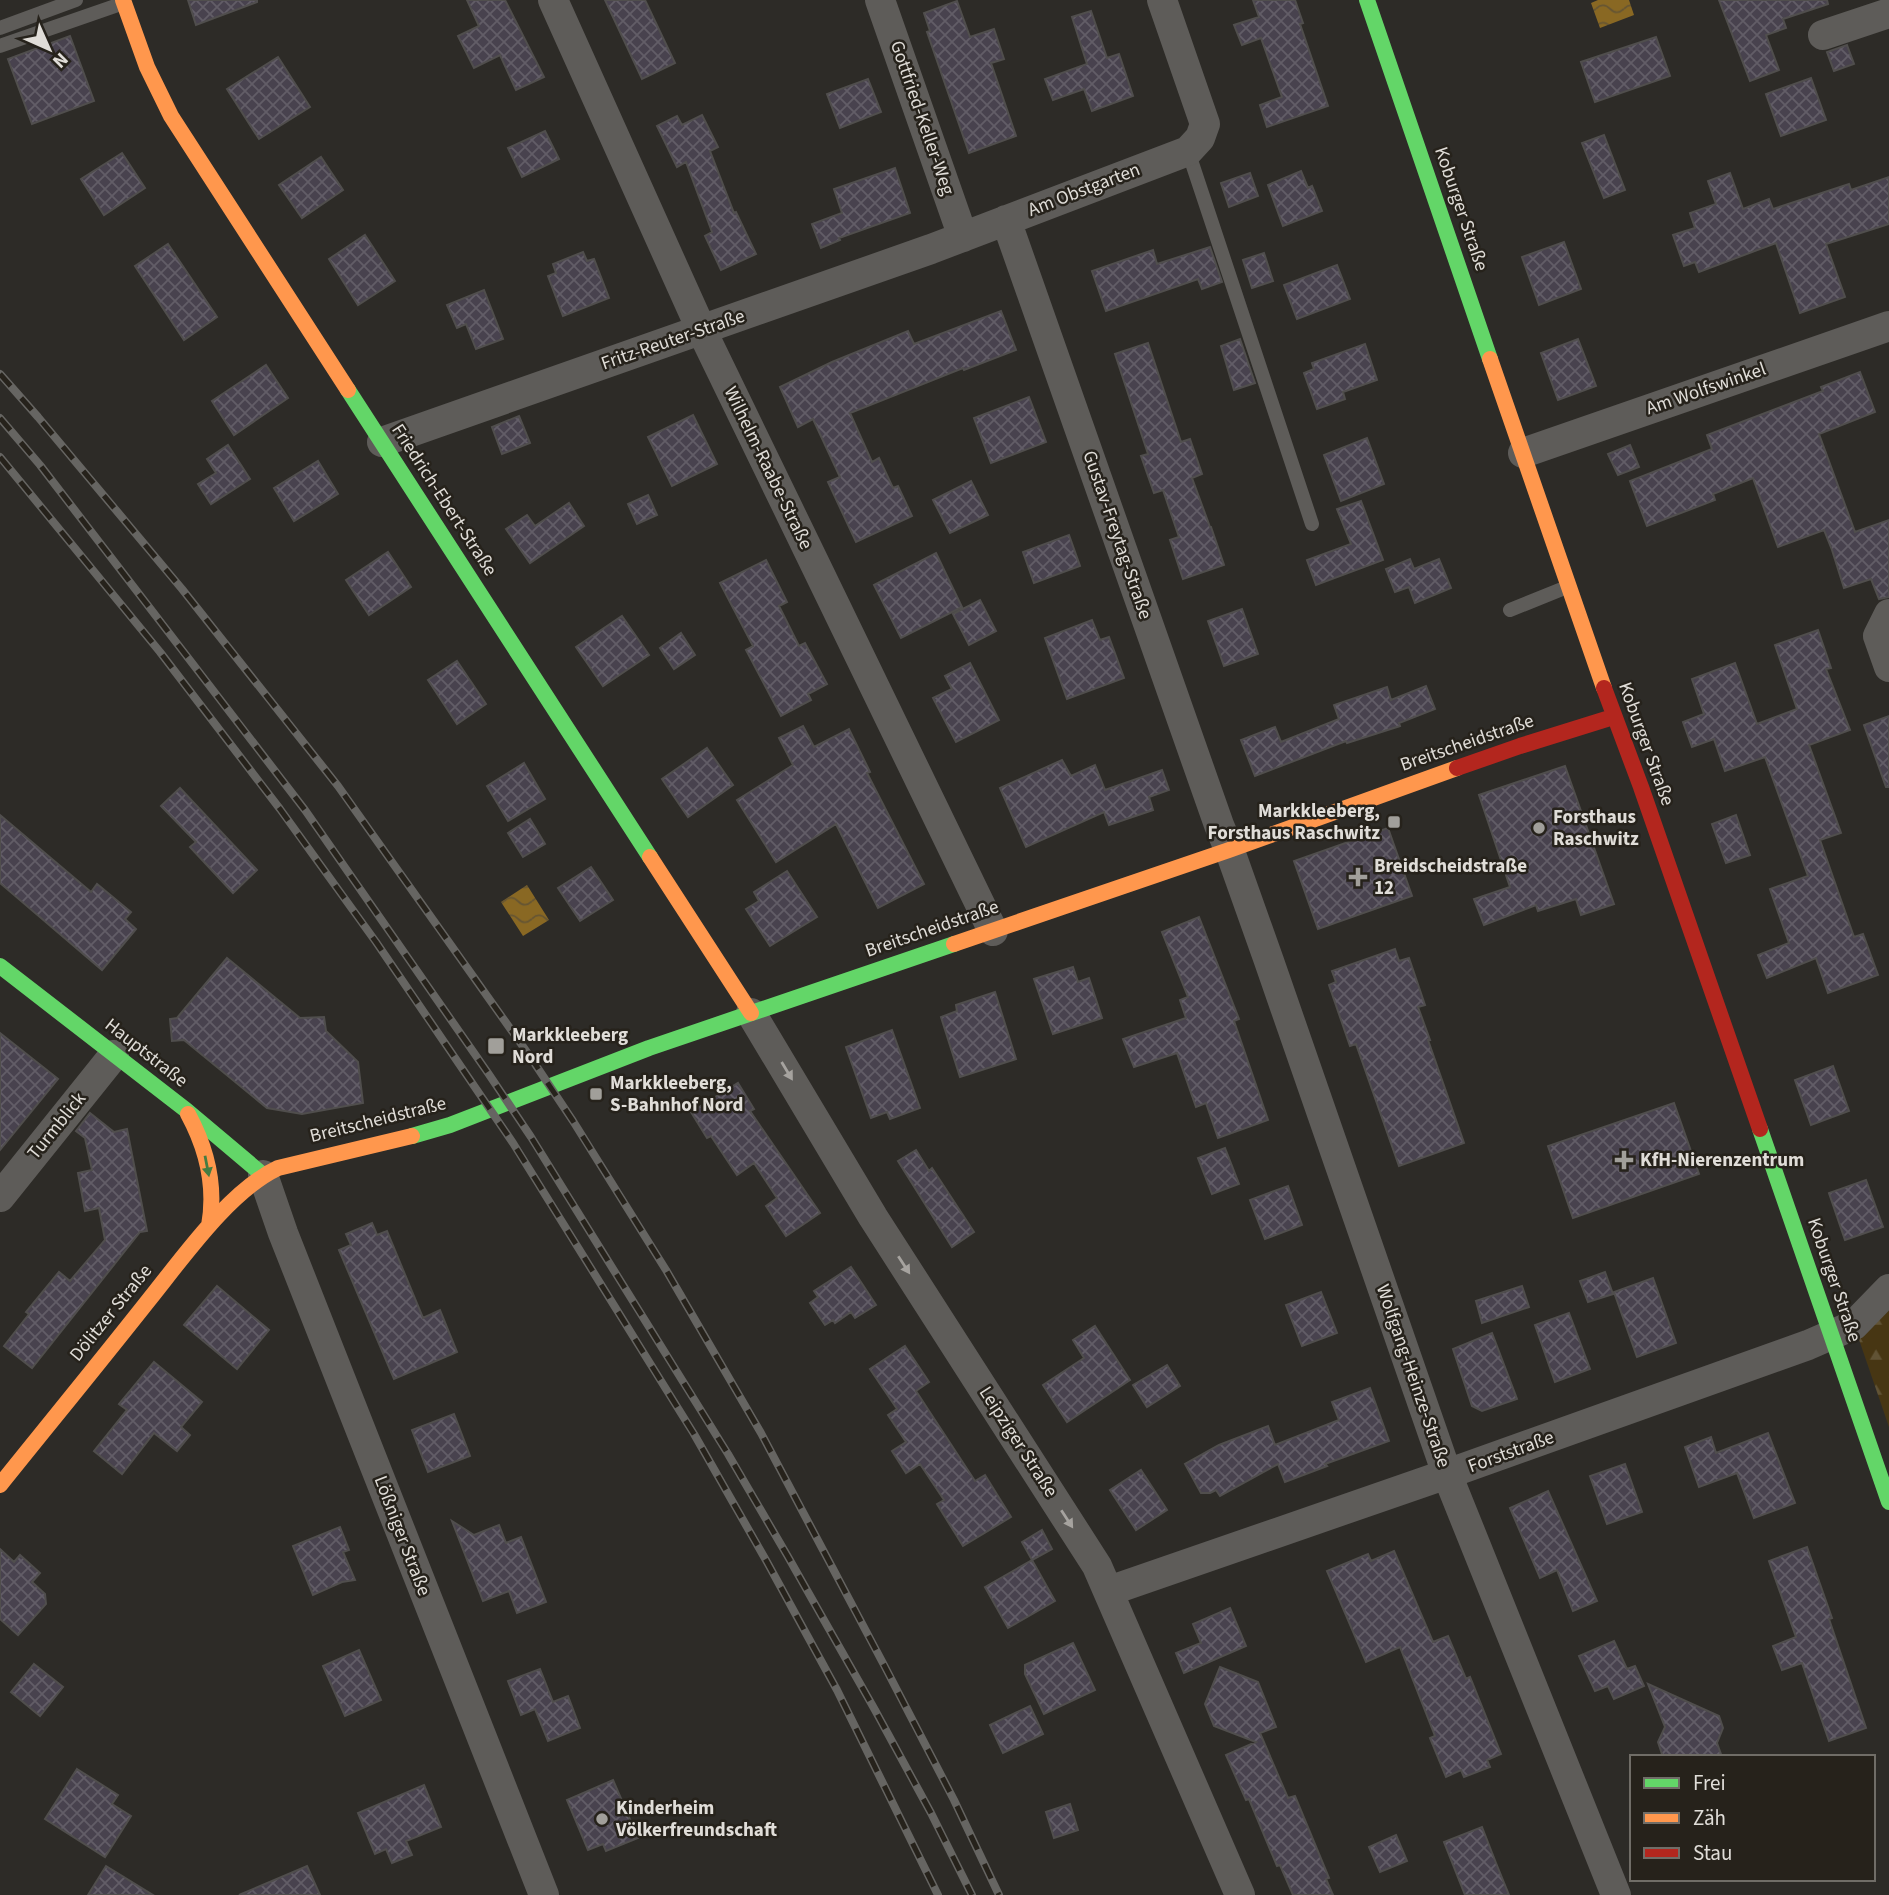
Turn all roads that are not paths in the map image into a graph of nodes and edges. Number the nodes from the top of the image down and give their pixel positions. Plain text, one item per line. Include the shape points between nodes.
1 (76, 0) edge
2 (552, 0) edge
3 (880, 0) edge
4 (1162, 0) edge
5 (1367, 0) edge
6 (124, 2) edge
7 (1889, 12) edge
8 (0, 28) edge
9 (1824, 35) dead end
10 (0, 46) edge
11 (1194, 144) junction
12 (1006, 220) junction
13 (963, 237) junction
14 (1889, 326) edge
15 (701, 329) junction
16 (382, 442) junction
17 (1523, 453) junction
18 (1312, 523) dead end
19 (1568, 586) junction
20 (1510, 610) dead end
21 (1889, 614) edge
22 (1889, 667) edge
23 (1613, 717) junction
24 (1229, 850) junction
25 (993, 931) junction
26 (0, 966) edge
27 (751, 1013) junction
28 (114, 1055) junction
29 (186, 1110) junction
30 (263, 1175) junction
31 (0, 1197) edge
32 (209, 1226) junction
33 (1889, 1289) edge
34 (1831, 1336) junction
35 (1447, 1474) junction
36 (0, 1485) edge
37 (1889, 1502) edge
38 (1109, 1591) junction
39 (544, 1895) edge
40 (1240, 1895) edge
41 (1616, 1895) edge

1 - 8 lane
2 - 15 street, Wilhelm-Raabe-Straße
3 - 13 street, Gottfried-Keller-Weg
4 - 11 street via 1205,124
5 - 17 main road, Koburger Straße
6 - 10 lane
6 - 16 main road, Friedrich-Ebert-Straße via 152,79 172,116
7 - 9 street
11 - 12 street, Am Obstgarten
11 - 18 lane
12 - 13 street, Am Obstgarten
12 - 24 street, Gustav-Freytag-Straße
13 - 15 street, Fritz-Reuter-Straße
14 - 17 street, Am Wolfswinkel
15 - 16 street, Fritz-Reuter-Straße
15 - 25 street, Wilhelm-Raabe-Straße
16 - 27 main road, Friedrich-Ebert-Straße
17 - 19 main road, Koburger Straße
19 - 20 lane
19 - 23 main road, Koburger Straße
21 - 22 street via 1878,636
23 - 24 main road, Breitscheidstraße
23 - 34 main road, Koburger Straße
24 - 25 main road, Breitscheidstraße
24 - 35 street, Wolfgang-Heinze-Straße
25 - 27 main road, Breitscheidstraße
26 - 28 main road, Hauptstraße
27 - 30 main road, Breitscheidstraße via 450,1125 292,1163
27 -> 38 street, Leipziger Straße via 873,1217
28 - 29 main road, Hauptstraße
28 - 31 street, Turmblick
29 - 30 main road, Hauptstraße
29 -> 32 main road via 200,1137 206,1163
30 - 32 main road, Dölitzer Straße
30 - 39 street, Lößniger Straße
32 - 36 main road, Dölitzer Straße
33 - 34 street, Forststraße via 1854,1325
34 - 35 street, Forststraße
34 - 37 main road, Koburger Straße
35 - 38 street, Forststraße
35 - 41 street, Wolfgang-Heinze-Straße
38 - 40 street, Leipziger Straße

